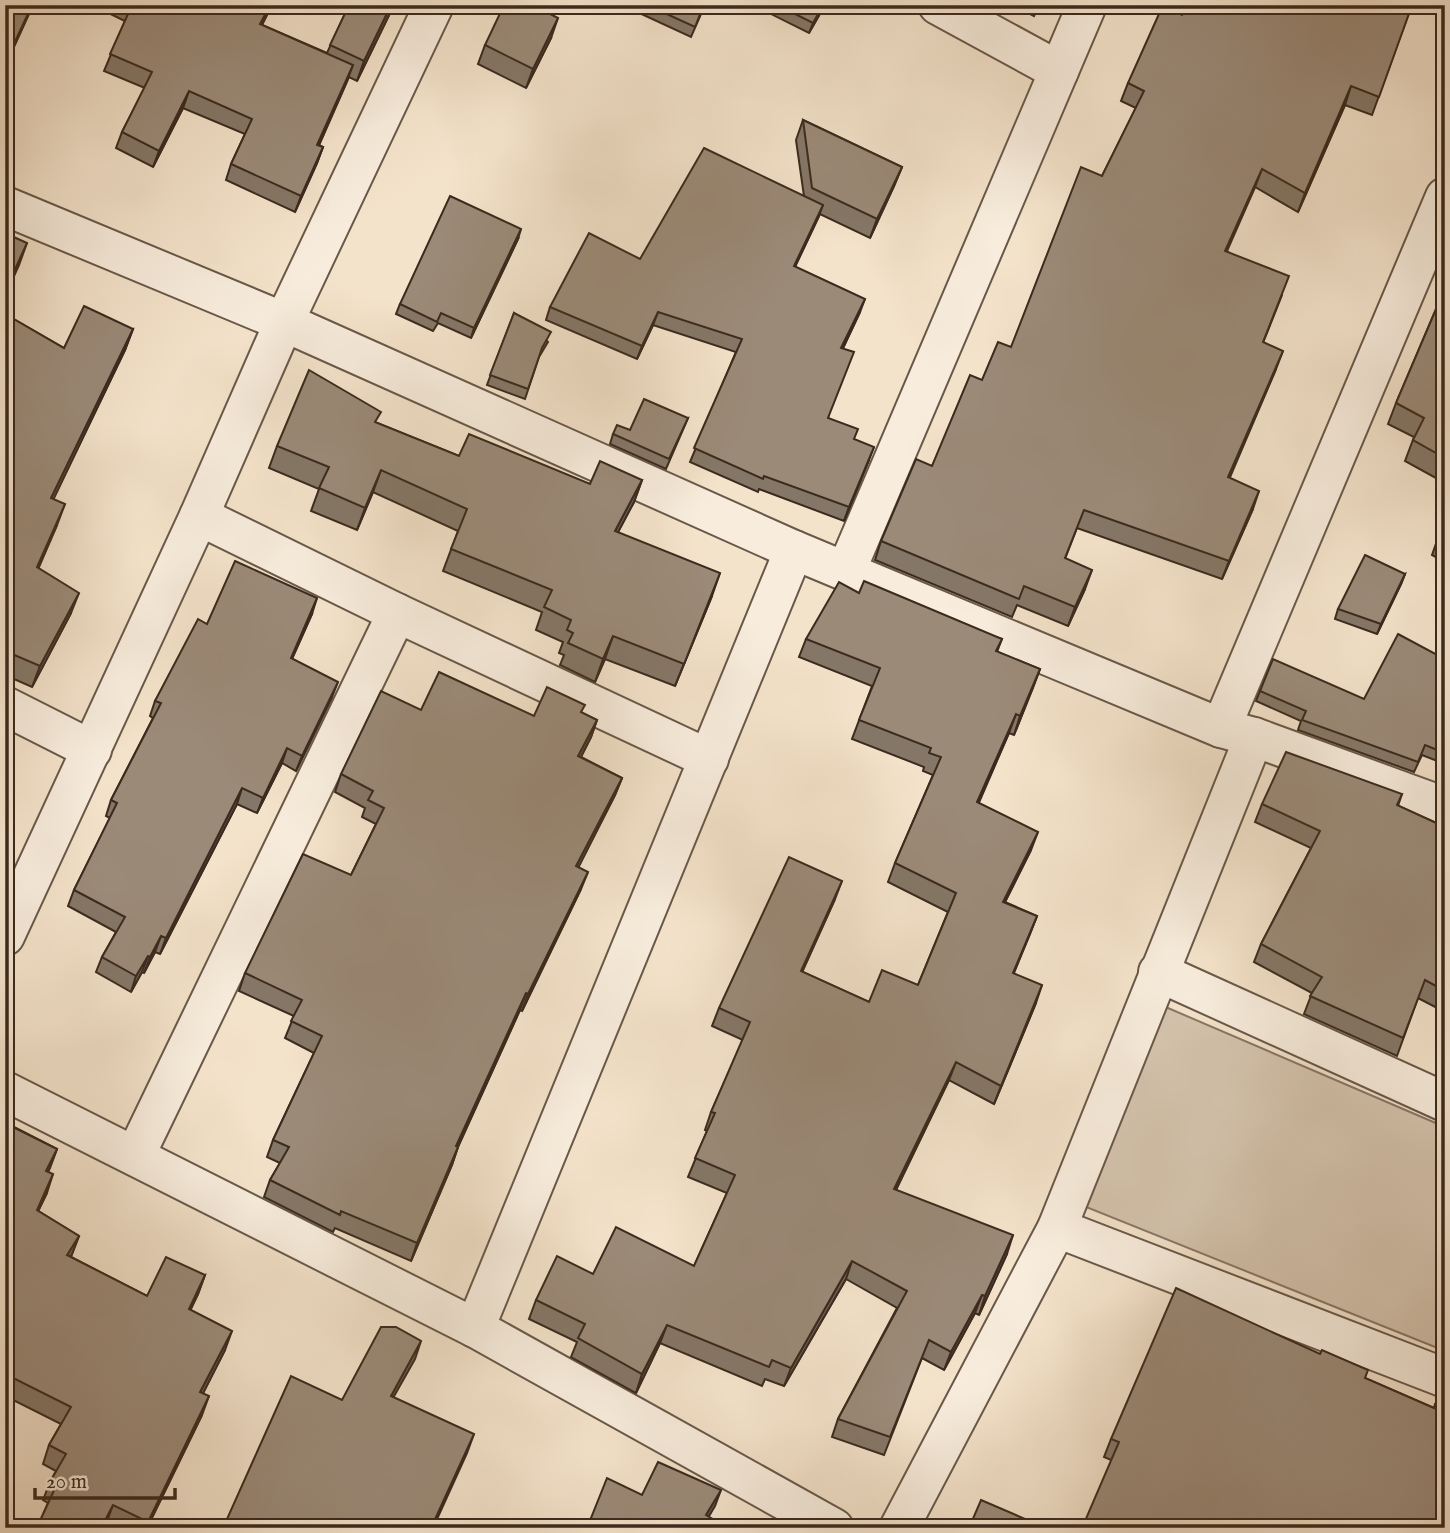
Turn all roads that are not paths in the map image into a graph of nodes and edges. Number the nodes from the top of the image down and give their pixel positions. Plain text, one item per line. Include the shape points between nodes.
1 (434, 5) edge
2 (938, 5) edge
3 (1087, 5) edge
4 (1059, 71) junction
5 (1445, 197) edge
6 (5, 206) edge
7 (284, 322) junction
8 (199, 516) junction
9 (793, 550) junction
10 (846, 571) junction
11 (397, 613) junction
12 (5, 706) edge
13 (1237, 733) junction
14 (92, 750) junction
15 (709, 759) junction
16 (1445, 807) edge
17 (5, 936) edge
18 (1158, 972) junction
19 (5, 1091) edge
20 (1445, 1102) edge
21 (135, 1156) junction
22 (1057, 1228) junction
23 (475, 1328) junction
24 (1445, 1378) edge
25 (834, 1528) edge
26 (899, 1528) edge

1 - 7 street
2 - 4 street
3 - 4 street
4 - 10 street
5 - 13 street
6 - 7 street
7 - 8 street
7 - 9 street
8 - 11 street
8 - 14 street
9 - 10 street
9 - 15 street
10 - 13 street
11 - 15 street
11 - 21 street
12 - 14 street
13 - 16 street
13 - 18 street
14 - 17 street
15 - 23 street
18 - 20 street
18 - 22 street
19 - 21 street
21 - 23 street
22 - 24 street
22 - 26 street
23 - 25 street

